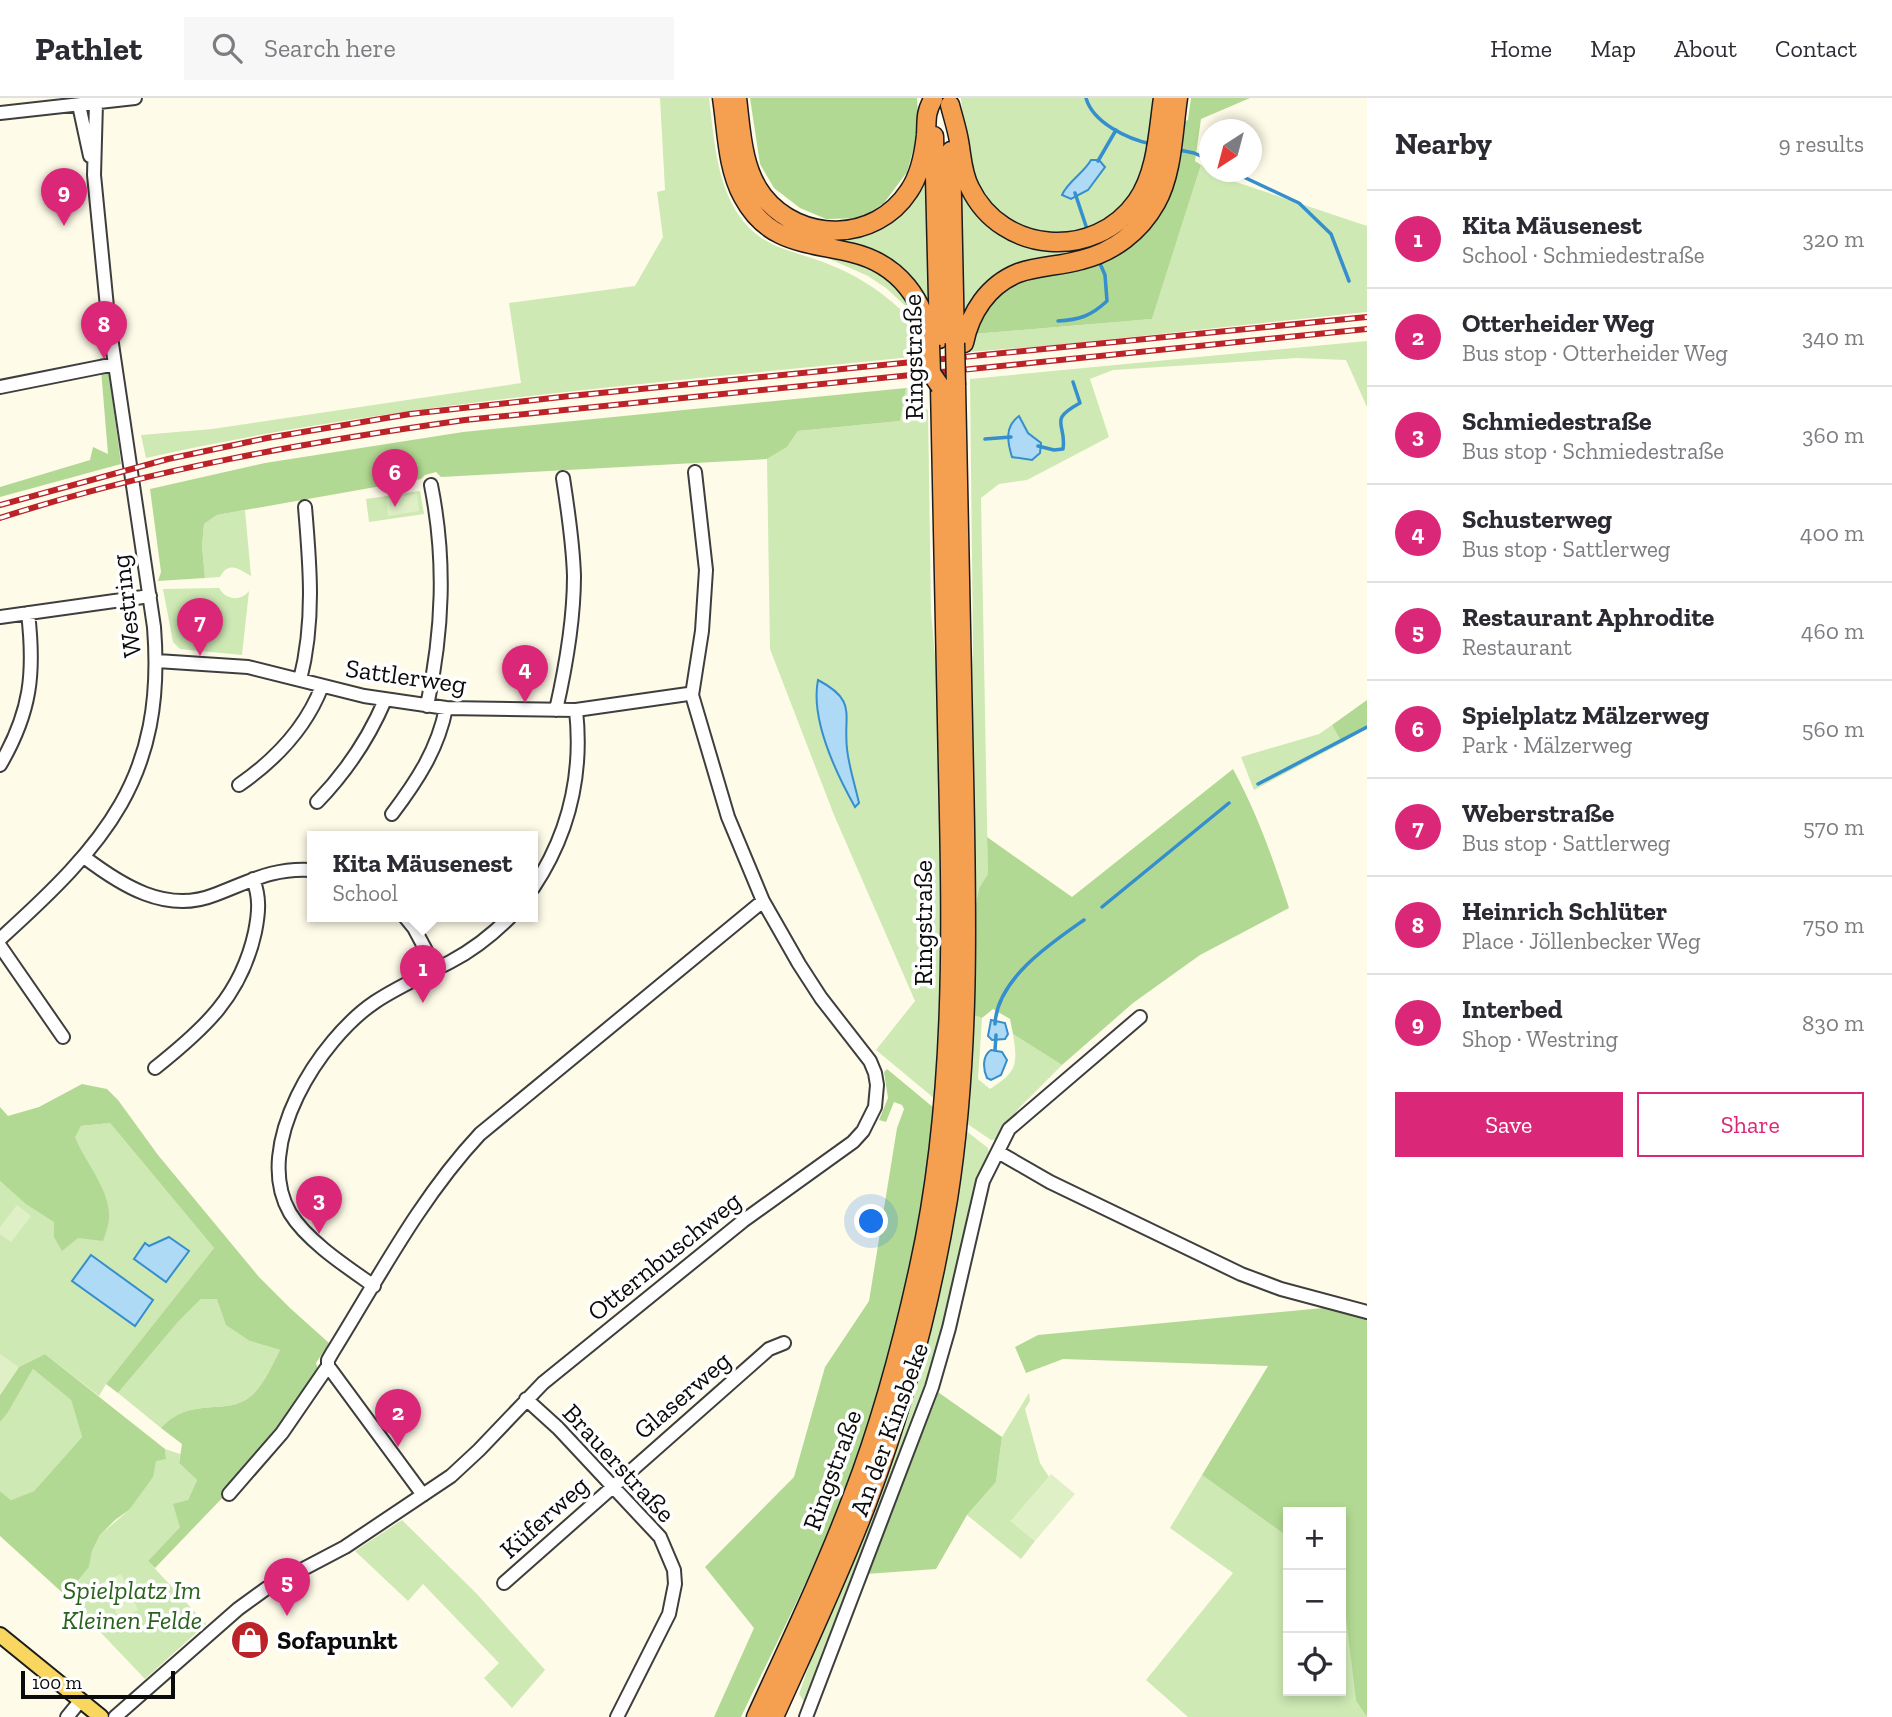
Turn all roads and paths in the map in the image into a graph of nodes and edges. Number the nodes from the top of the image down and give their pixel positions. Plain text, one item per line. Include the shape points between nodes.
1 (135, 98) edge
2 (722, 98) edge
3 (737, 98) edge
4 (1163, 98) edge
5 (1178, 98) edge
6 (941, 100) edge
7 (96, 103) junction
8 (79, 105) junction
9 (0, 113) edge
10 (1165, 136) junction
11 (1161, 160) junction
12 (94, 175) junction
13 (947, 344) junction
14 (115, 364) junction
15 (948, 385) junction
16 (0, 387) edge
17 (695, 472) dead end
18 (563, 478) dead end
19 (431, 485) dead end
20 (304, 507) dead end
21 (150, 596) junction
22 (29, 613) junction
23 (0, 617) edge
24 (156, 661) junction
25 (300, 680) junction
26 (322, 686) junction
27 (692, 695) junction
28 (385, 700) junction
29 (427, 706) junction
30 (446, 708) junction
31 (556, 710) junction
32 (576, 710) junction
33 (0, 765) edge
34 (239, 785) dead end
35 (317, 802) dead end
36 (392, 814) dead end
37 (84, 857) junction
38 (307, 870) edge
39 (253, 878) junction
40 (538, 880) edge
41 (763, 901) junction
42 (409, 922) edge
43 (504, 922) edge
44 (0, 939) edge
45 (0, 946) edge
46 (436, 969) junction
47 (1140, 1017) dead end
48 (62, 1037) dead end
49 (155, 1068) dead end
50 (950, 1115) junction
51 (998, 1152) junction
52 (374, 1286) junction
53 (1367, 1312) edge
54 (784, 1343) dead end
55 (328, 1366) junction
56 (526, 1399) junction
57 (613, 1486) junction
58 (229, 1494) dead end
59 (423, 1494) junction
60 (504, 1583) dead end
61 (1, 1637) edge
62 (80, 1700) junction
63 (67, 1717) edge
64 (102, 1717) edge
65 (115, 1717) edge
66 (617, 1717) edge
67 (755, 1717) edge
68 (774, 1717) edge
69 (806, 1717) edge

1 - 7 street
2 - 13 highway via 736,181 756,216 787,239 854,254 888,269 902,280 929,327
3 - 6 highway via 751,174 762,194 794,222 834,232 872,224 893,210 910,190 923,156 926,112
4 - 10 highway
5 - 10 highway
6 - 11 highway via 966,178 983,208 1015,234 1034,241 1054,244 1105,230 1129,211
6 - 13 highway, Ringstraße
7 - 8 street
7 - 12 street, Westring
8 - 9 street
8 - 12 street, Westring
10 - 11 highway
11 - 13 highway via 1161,193 1125,240 1096,255 1003,281
12 - 14 street, Westring
13 - 15 highway, Ringstraße
13 - 15 highway, Ringstraße, bridge via 963,355
14 - 16 street
14 - 21 street, Westring
15 - 50 highway, Ringstraße
17 - 27 street via 706,570
18 - 31 street via 572,545 573,610
19 - 29 street via 443,577 436,664
20 - 25 street via 310,618
21 - 22 street
21 - 24 street, Westring
22 - 23 street
22 - 33 street via 28,700 22,723
24 - 25 street, Sattlerweg via 248,667
24 - 37 street, Westring via 151,723 141,760 113,818
25 - 26 street, Sattlerweg
26 - 28 street, Sattlerweg
26 - 34 street via 293,737
27 - 32 street, Sattlerweg
27 - 41 street, Otternbuschweg via 728,817
28 - 29 street, Sattlerweg
28 - 35 street via 351,764
29 - 30 street, Sattlerweg
30 - 31 street, Sattlerweg
30 - 36 street via 428,762
31 - 32 street, Sattlerweg
32 - 40 street via 578,757 572,801
37 - 39 street via 130,888 171,901 202,899
37 - 44 street, Westring
38 - 39 street via 276,871
39 - 49 street via 258,912 241,976 211,1020
41 - 52 street via 480,1134 440,1182
41 - 56 street, Otternbuschweg via 821,998 870,1061 877,1086 871,1118 853,1142 700,1254
42 - 46 street
43 - 46 street via 466,953
45 - 48 street
46 - 52 street via 373,1003 334,1040 298,1096 280,1150 279,1181 297,1223
47 - 51 street, An der Kinsbeke via 1024,1114 1009,1129
50 - 67 highway, Ringstraße via 897,1358 871,1444 832,1547
50 - 68 highway, Ringstraße via 948,1198 913,1362 887,1449 848,1552
51 - 53 street via 1241,1274
51 - 69 street, An der Kinsbeke via 983,1181 932,1387
52 - 55 street
54 - 57 street, Glaserweg via 769,1349
55 - 58 street via 282,1433
55 - 59 street
56 - 57 street, Brauerstraße
56 - 59 street, Otternbuschweg via 479,1450
57 - 60 street, Küferweg
57 - 66 street, Brauerstraße via 660,1538 675,1584 669,1614
59 - 65 street, Otternbuschweg via 345,1547 257,1595
61 - 62 main road
62 - 63 street
62 - 64 main road

